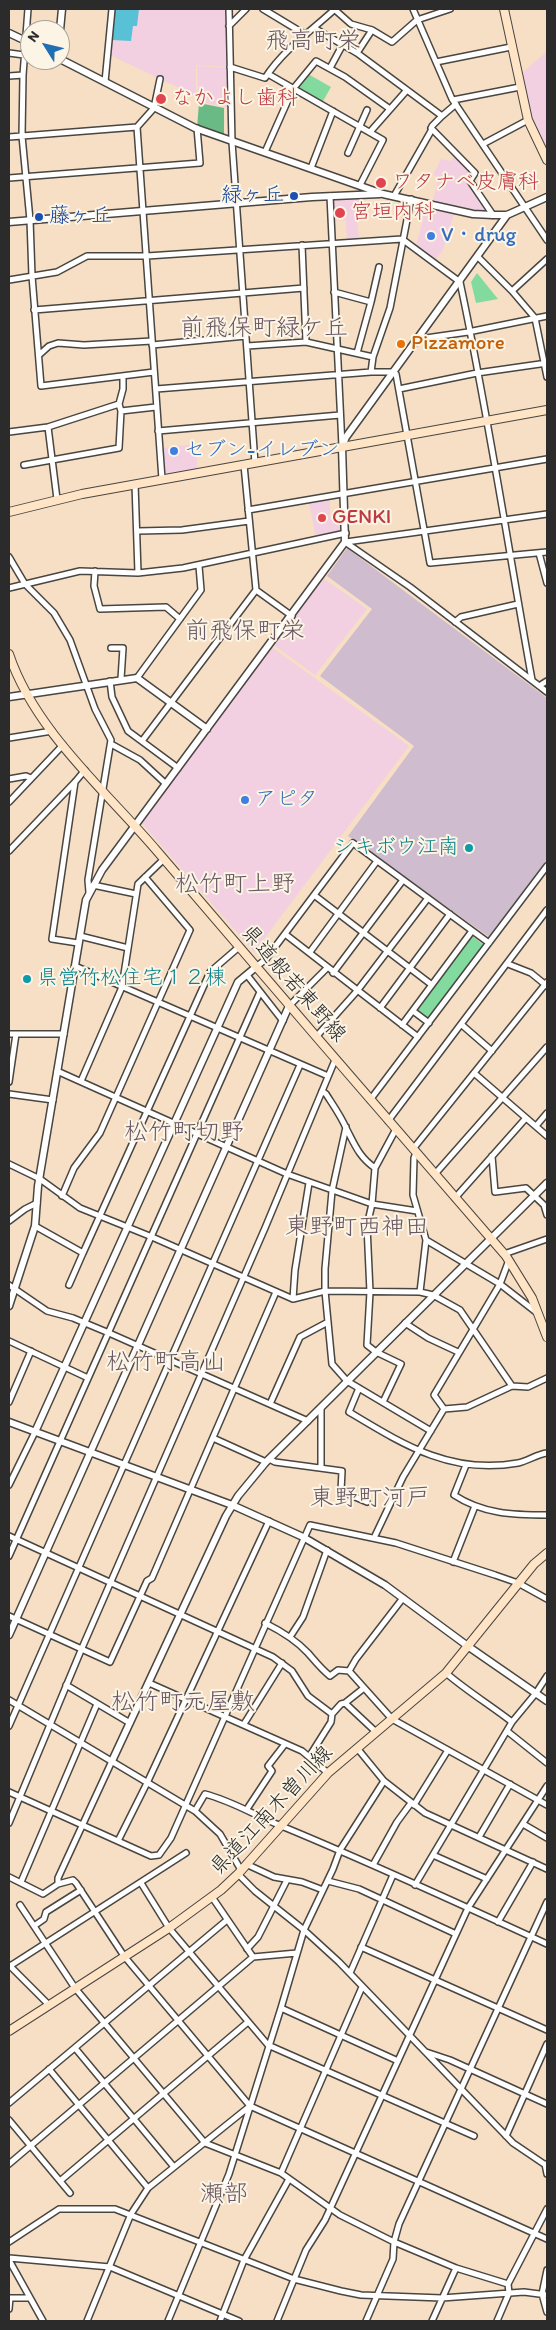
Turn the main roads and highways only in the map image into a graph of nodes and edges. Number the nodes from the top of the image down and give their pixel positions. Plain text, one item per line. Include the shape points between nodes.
1 (504, 9) edge
2 (547, 160) edge
3 (547, 410) edge
4 (9, 512) edge
5 (9, 654) edge
6 (547, 1337) edge
7 (547, 1553) edge
8 (9, 2031) edge

1 - 2 main road via 528,120
3 - 4 main road via 135,484
5 - 6 main road, 県道般若東野線 via 27,693 63,745 506,1257 532,1298
7 - 8 main road, 県道江南木曽川線 via 518,1583 446,1673 328,1773 242,1869 212,1897

